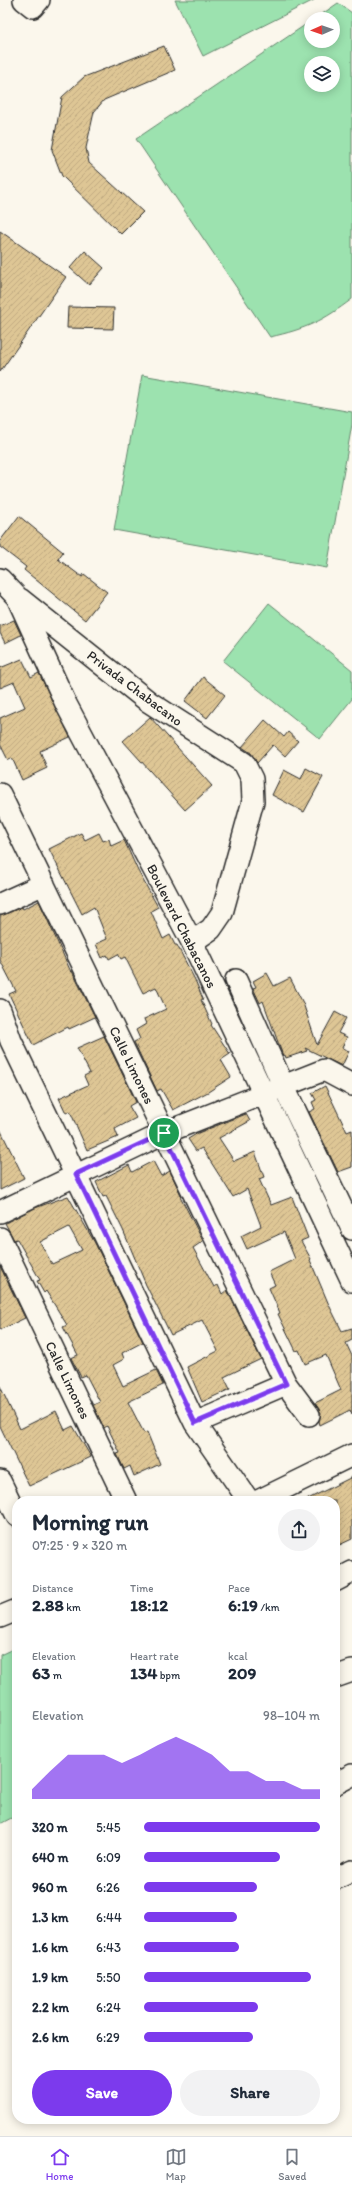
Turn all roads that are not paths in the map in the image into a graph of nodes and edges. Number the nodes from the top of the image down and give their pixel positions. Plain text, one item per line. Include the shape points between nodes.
1 (24, 0) edge
2 (39, 0) edge
3 (0, 579) edge
4 (17, 597) junction
5 (0, 794) edge
6 (44, 884) junction
7 (0, 904) edge
8 (192, 942) junction
9 (236, 980) dead end
10 (0, 1010) edge
11 (283, 1085) junction
12 (352, 1085) edge
13 (263, 1094) junction
14 (164, 1133) junction
15 (76, 1174) junction
16 (0, 1212) edge
17 (352, 1229) edge
18 (0, 1238) edge
19 (352, 1281) edge
20 (286, 1384) junction
21 (309, 1415) dead end
22 (195, 1423) junction
23 (352, 1455) edge
24 (0, 1481) edge
25 (124, 1496) edge
26 (246, 1496) edge
27 (268, 1496) edge
28 (12, 1506) edge
29 (352, 1572) edge
30 (340, 1578) edge
31 (12, 1612) edge
32 (0, 1617) edge
33 (352, 1671) edge
34 (340, 1675) edge
35 (352, 1775) edge
36 (340, 1781) edge
37 (352, 1871) edge
38 (340, 1877) edge

1 - 2 street via 33,7
3 - 4 street, Boulevard Chabacanos
4 - 8 street, Boulevard Chabacanos via 66,704
4 - 8 street, Privada Chabacano via 149,702 244,763 252,779 253,800 222,913 211,929
5 - 6 street, Calle Limones
6 - 7 street
6 - 14 street, Calle Limones
8 - 13 street, Boulevard Chabacanos
9 - 11 street, Boulevard Chabacanos
10 - 15 street via 11,1041
11 - 12 street via 324,1070
11 - 13 street
11 - 17 street, Boulevard Chabacanos
13 - 14 street
13 - 19 street, Boulevard Chabacanos
14 - 15 street
14 - 20 street, Calle Limones
15 - 16 street
15 - 22 street
18 - 25 street, Calle Limones
20 - 21 street, Calle Limones
20 - 22 street
22 - 26 street
23 - 27 street
24 - 28 street
29 - 30 street
31 - 32 street
33 - 34 street
35 - 36 street
37 - 38 street

